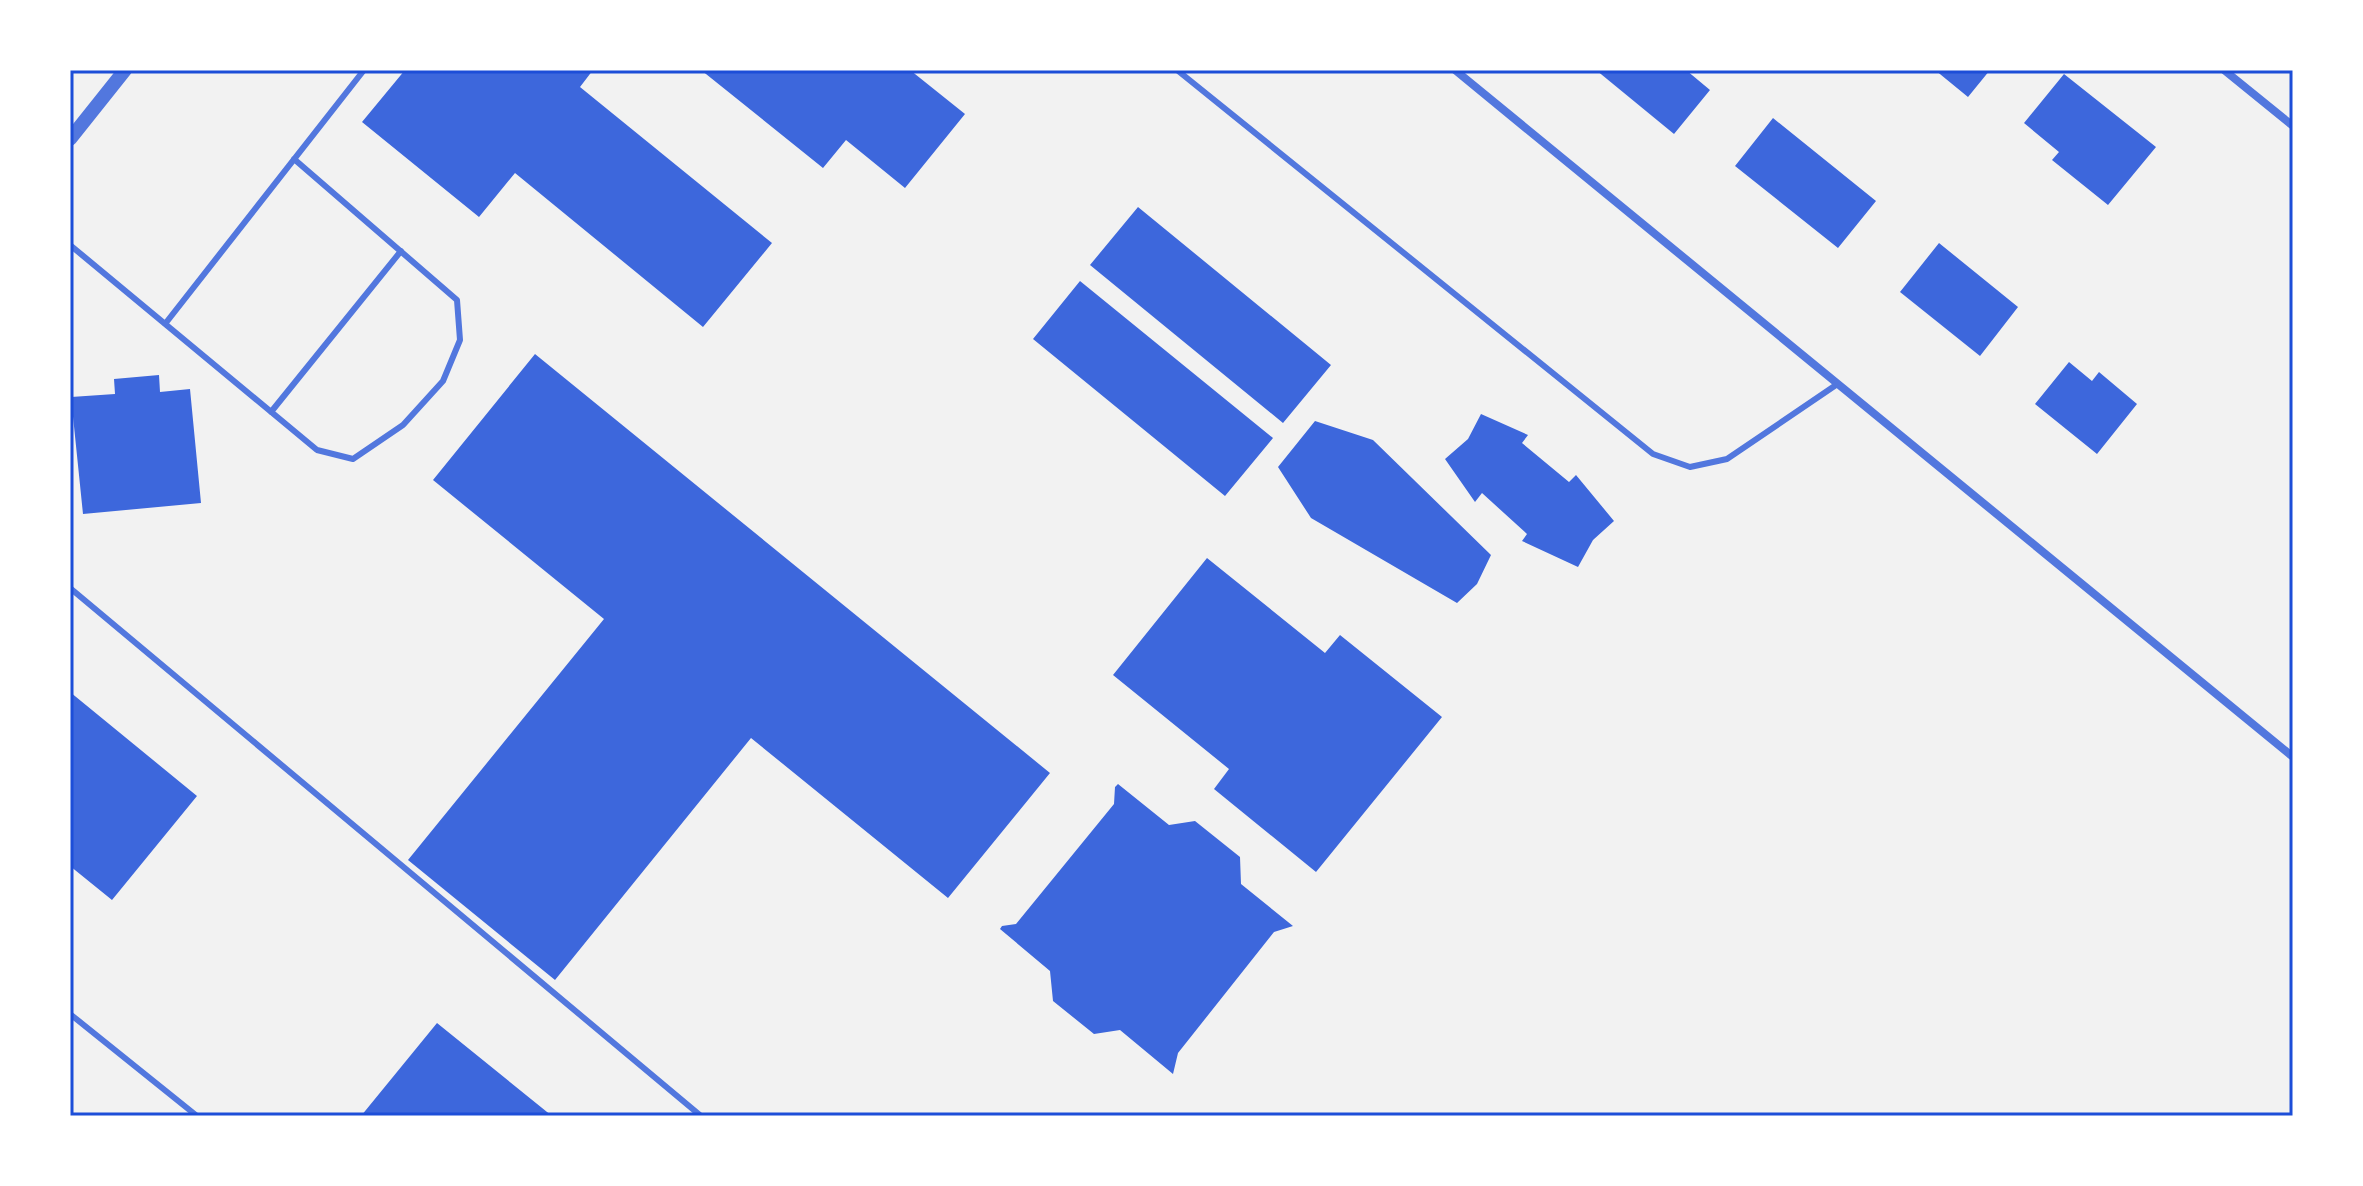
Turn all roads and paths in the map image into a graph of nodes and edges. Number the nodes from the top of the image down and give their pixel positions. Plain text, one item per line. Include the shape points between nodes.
1 (125, 70) edge
2 (364, 70) edge
3 (1177, 70) edge
4 (1455, 70) edge
5 (2224, 70) edge
6 (2293, 126) edge
7 (70, 139) edge
8 (294, 159) junction
9 (70, 245) edge
10 (401, 251) junction
11 (165, 324) junction
12 (1836, 385) junction
13 (271, 412) junction
14 (70, 588) edge
15 (2293, 757) edge
16 (70, 1014) edge
17 (197, 1116) edge
18 (701, 1116) edge

1 - 7 street
2 - 8 lane
3 - 12 lane via 1653,454 1690,467 1727,459
4 - 12 street
5 - 6 street
8 - 10 lane
8 - 11 lane
9 - 11 lane
10 - 13 lane
10 - 13 lane via 457,300 460,340 443,381 403,425 353,459 317,450
11 - 13 lane
12 - 15 street
14 - 18 lane
16 - 17 lane

